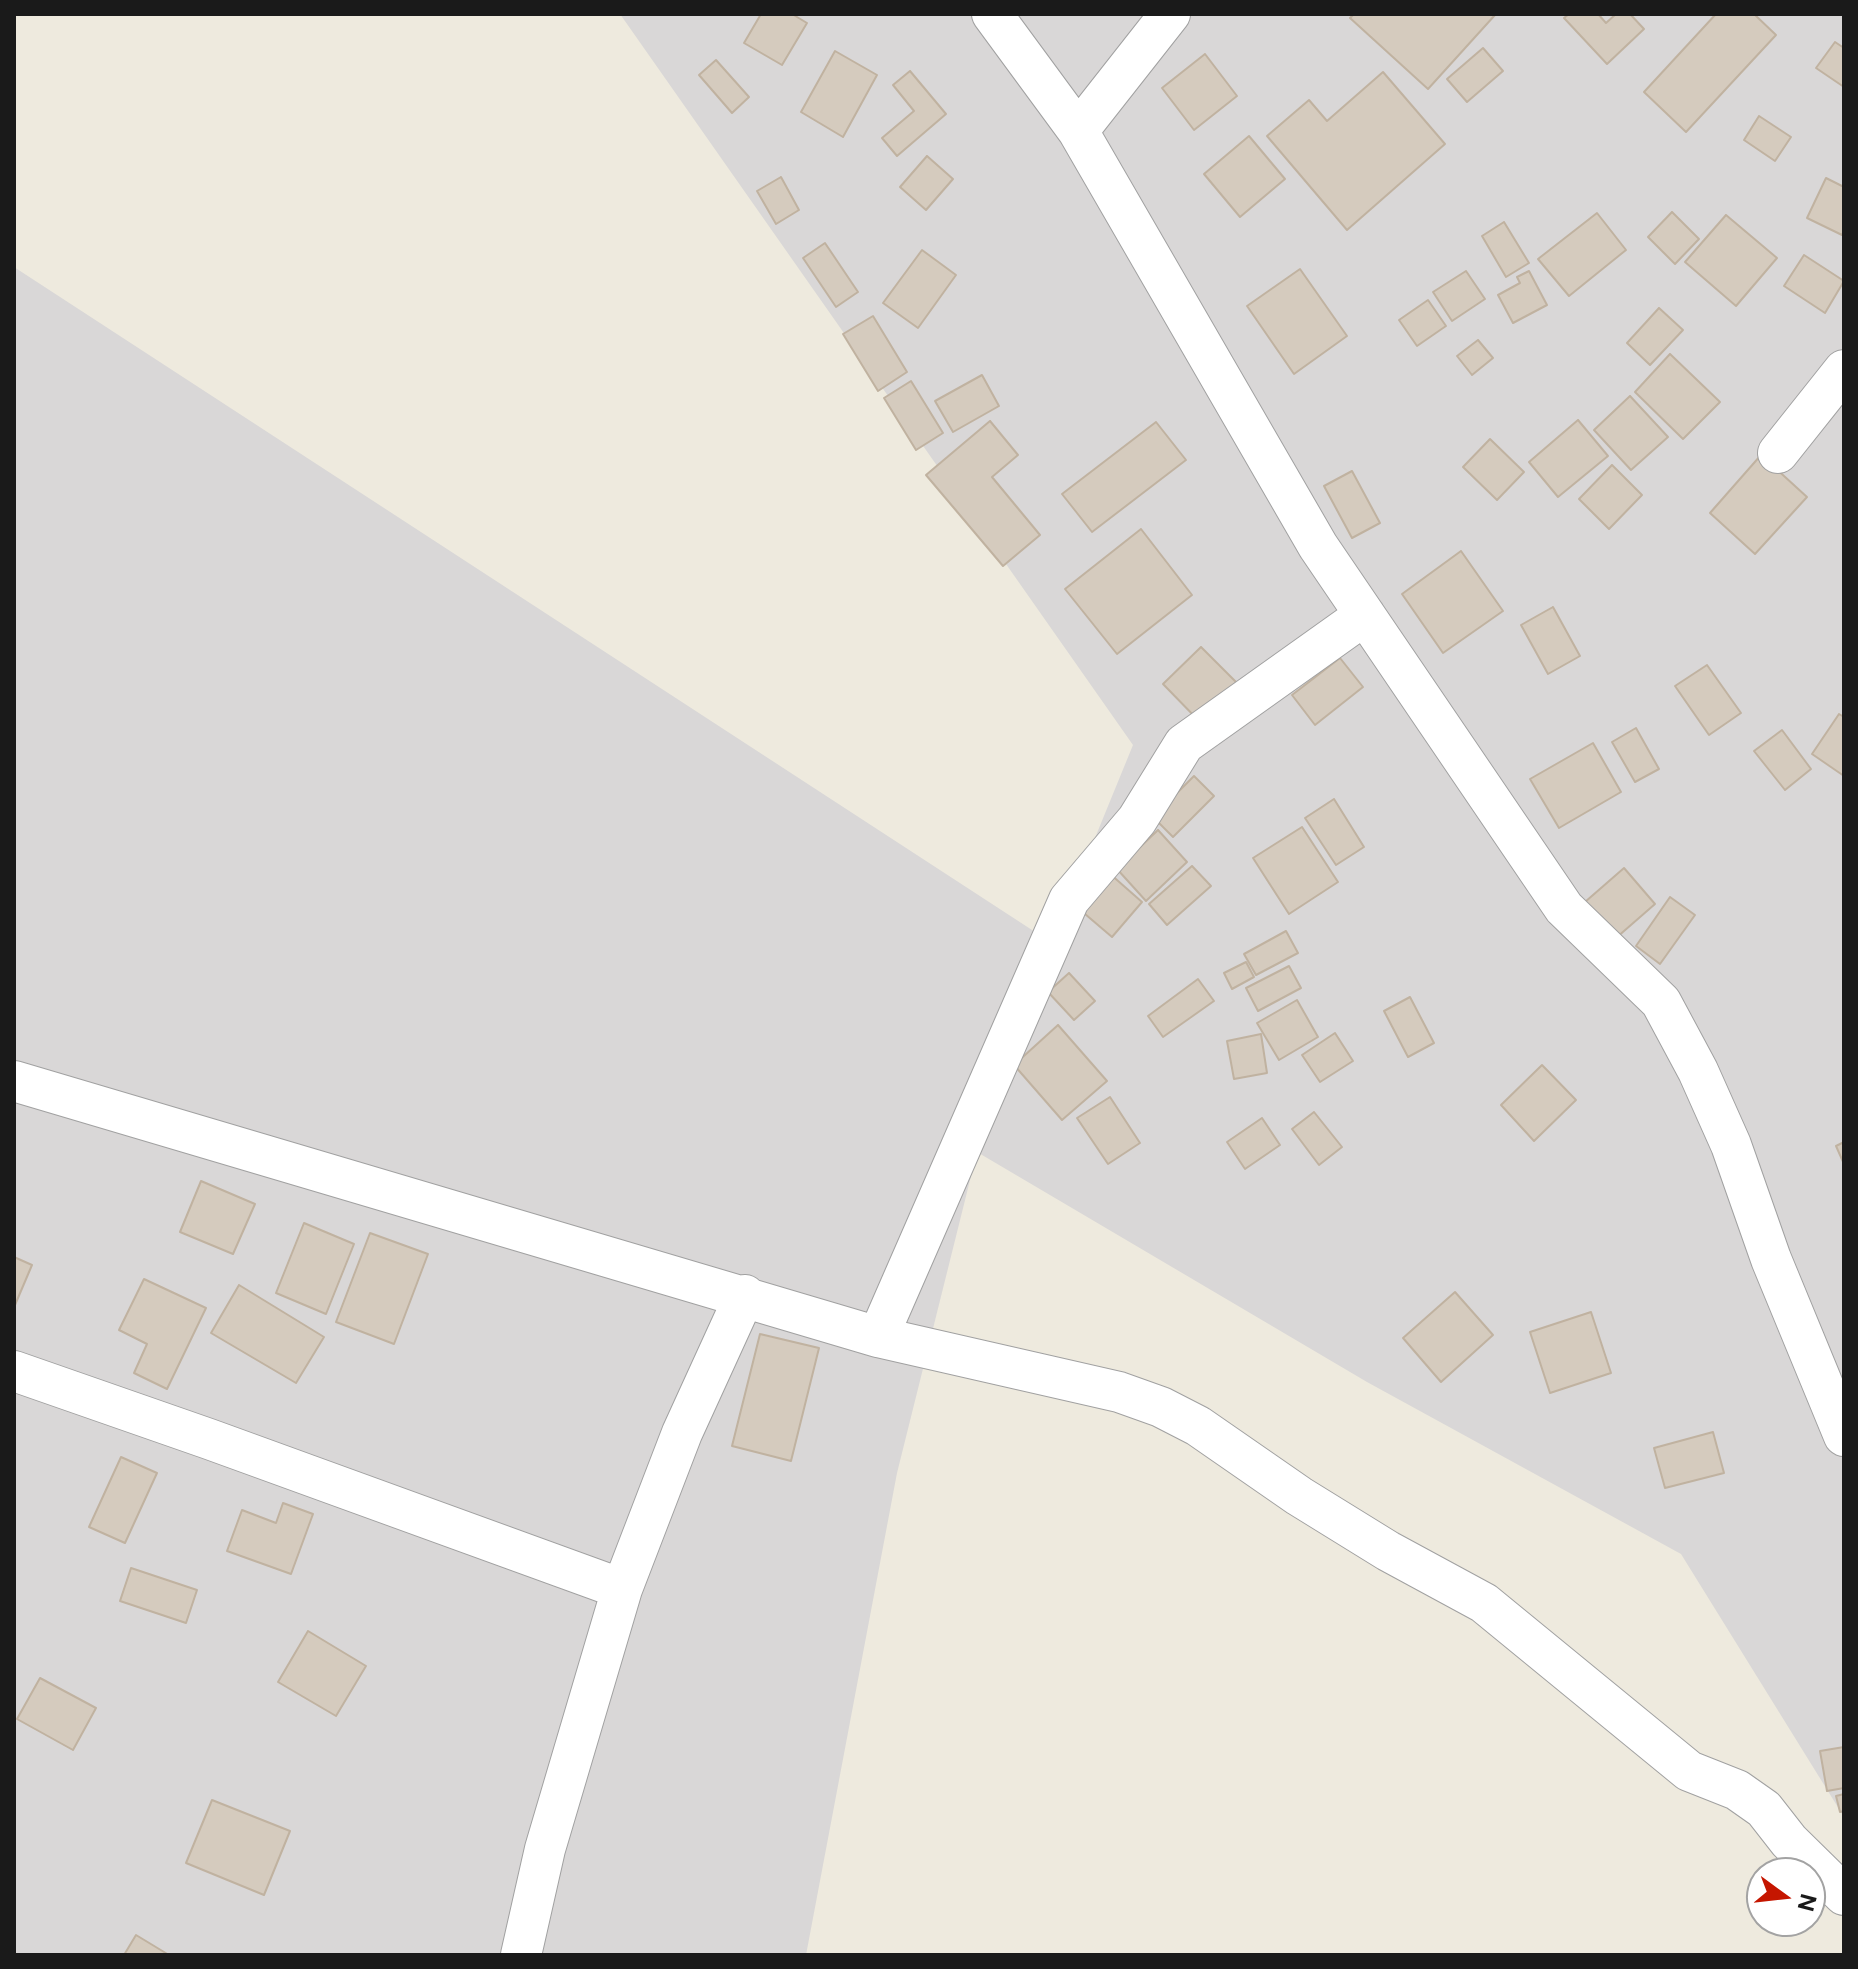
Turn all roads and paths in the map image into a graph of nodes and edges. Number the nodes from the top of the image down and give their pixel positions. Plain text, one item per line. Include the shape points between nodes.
1 (992, 14) edge
2 (1170, 14) edge
3 (1078, 131) junction
4 (1844, 370) edge
5 (1778, 453) dead end
6 (1365, 615) junction
7 (14, 1081) edge
8 (745, 1295) junction
9 (878, 1337) junction
10 (14, 1371) edge
11 (1844, 1436) edge
12 (622, 1589) junction
13 (1844, 1895) edge
14 (521, 1955) edge

1 - 3 street
2 - 3 street
3 - 6 street via 1310,533
4 - 5 street
6 - 9 street via 1184,744 1137,820 1069,900
6 - 11 street via 1564,908 1661,1002 1731,1145
7 - 8 street
8 - 9 street
8 - 12 street via 682,1433
9 - 13 street via 1119,1392 1198,1426 1299,1496 1484,1603 1689,1771 1737,1790 1764,1809
10 - 12 street
12 - 14 street via 545,1849

